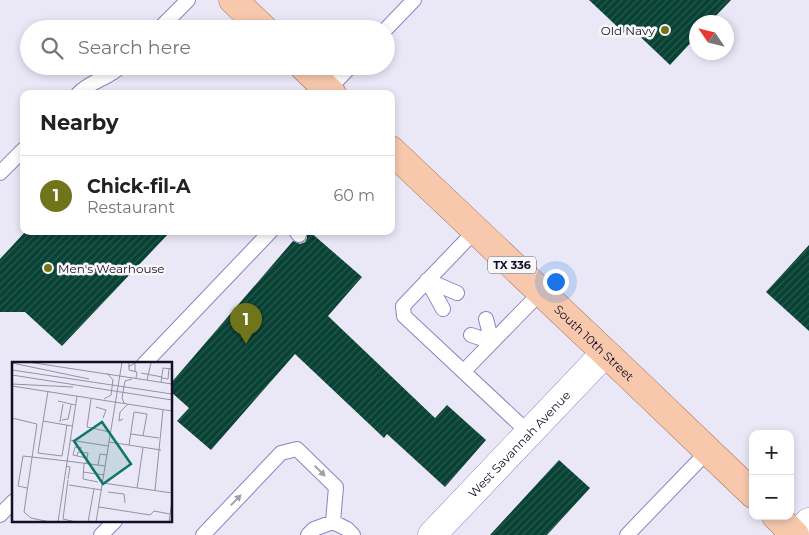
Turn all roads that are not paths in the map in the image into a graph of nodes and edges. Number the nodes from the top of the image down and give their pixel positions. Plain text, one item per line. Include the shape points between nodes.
1 (188, 0) edge
2 (233, 0) edge
3 (414, 0) edge
4 (168, 20) edge
5 (254, 20) edge
6 (395, 20) edge
7 (111, 75) edge
8 (312, 75) edge
9 (344, 75) edge
10 (82, 90) edge
11 (328, 90) edge
12 (332, 90) edge
13 (20, 153) edge
14 (395, 154) edge
15 (0, 173) edge
16 (476, 230) junction
17 (267, 235) edge
18 (427, 280) junction
19 (541, 292) junction
20 (457, 293) dead end
21 (443, 309) dead end
22 (486, 319) dead end
23 (471, 335) dead end
24 (492, 342) junction
25 (605, 353) junction
26 (146, 362) edge
27 (464, 371) junction
28 (529, 433) junction
29 (708, 451) junction
30 (749, 490) edge
31 (12, 503) edge
32 (0, 515) edge
33 (780, 520) edge
34 (114, 522) edge
35 (333, 522) junction
36 (809, 522) edge
37 (101, 535) edge
38 (202, 535) edge
39 (308, 535) edge
40 (353, 535) edge
41 (432, 535) edge
42 (627, 535) edge
43 (796, 535) edge

1 - 4 lane
2 - 5 main road
3 - 6 lane
7 - 10 lane
8 - 11 main road
9 - 12 lane
13 - 15 lane
14 - 16 main road, South 10th Street / TX 336
16 - 18 lane
16 - 19 main road, South 10th Street / TX 336
17 - 26 lane
18 - 20 lane
18 - 21 lane
18 - 27 lane via 403,306 404,316
19 - 24 lane
19 - 25 main road, South 10th Street / TX 336
22 - 24 lane
23 - 24 lane
24 - 27 lane
25 - 28 street, West Savannah Avenue
25 - 29 main road, South 10th Street / TX 336
27 - 28 lane
28 - 41 street, West Savannah Avenue
29 - 30 main road, South 10th Street / TX 336
29 - 42 lane
31 - 32 lane
33 - 43 main road
34 - 37 lane
38 -> 35 lane via 281,453 297,449 336,487
35 - 39 lane via 314,529
35 - 40 lane
36 - 43 street

